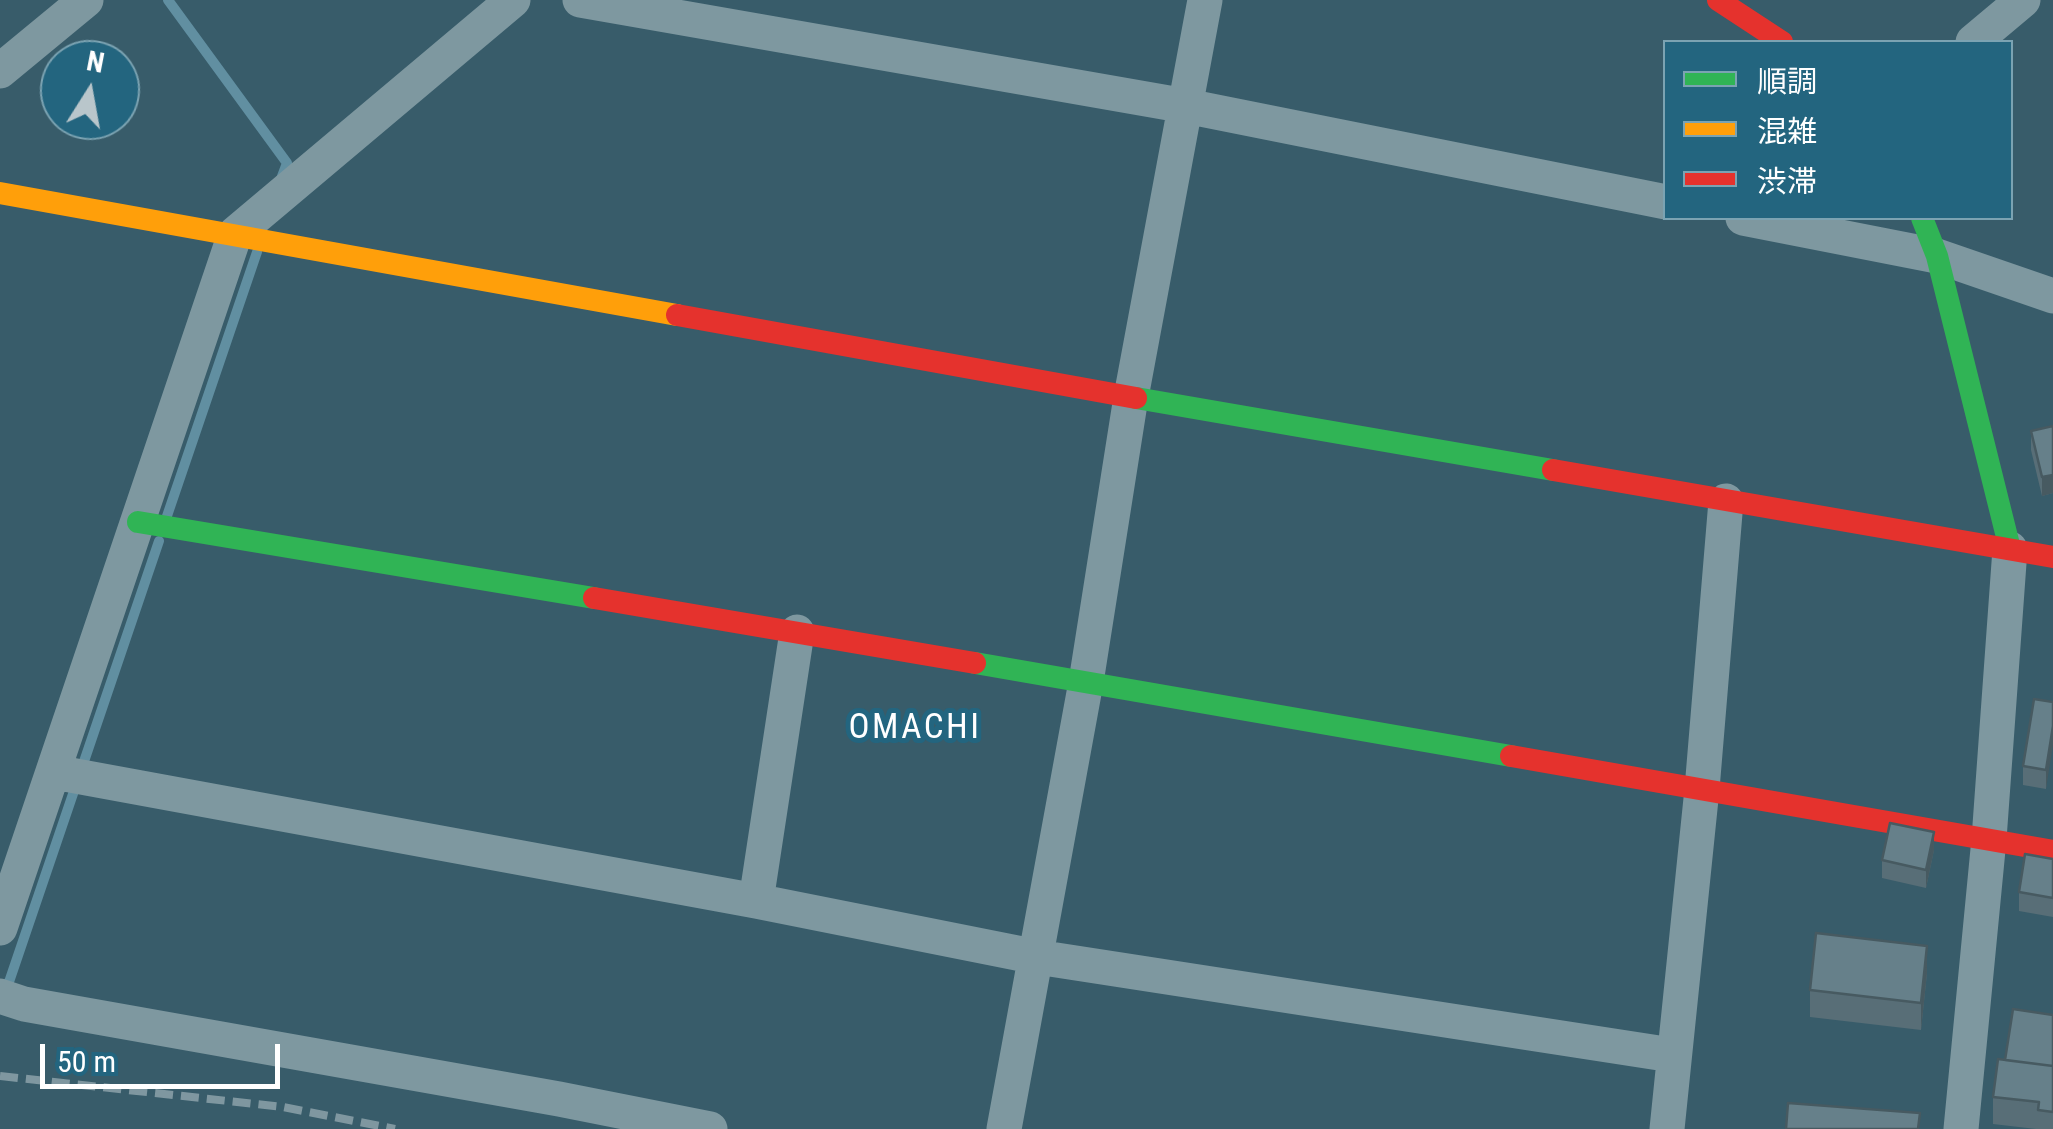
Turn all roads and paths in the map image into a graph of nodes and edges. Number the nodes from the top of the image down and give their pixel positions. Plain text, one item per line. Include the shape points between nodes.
1 (86, 0) edge
2 (513, 0) edge
3 (580, 0) edge
4 (1204, 0) edge
5 (1718, 0) edge
6 (2023, 0) edge
7 (1779, 40) edge
8 (1975, 40) edge
9 (0, 71) edge
10 (1186, 106) junction
11 (0, 192) edge
12 (1663, 201) edge
13 (1753, 220) edge
14 (1923, 220) edge
15 (235, 234) junction
16 (1937, 256) junction
17 (2053, 296) edge
18 (1131, 397) junction
19 (1726, 500) junction
20 (138, 522) junction
21 (2010, 549) junction
22 (2053, 557) edge
23 (798, 632) junction
24 (1086, 682) junction
25 (54, 772) junction
26 (1702, 789) junction
27 (1989, 839) junction
28 (2053, 851) edge
29 (756, 900) junction
30 (0, 928) edge
31 (1037, 957) junction
32 (12, 1000) edge
33 (1672, 1055) junction
34 (710, 1129) edge
35 (1004, 1129) edge
36 (1667, 1129) edge
37 (1961, 1129) edge

1 - 9 street
2 - 15 street
3 - 10 street
4 - 10 street
5 - 7 street
6 - 8 street
10 - 12 street
10 - 18 street
11 - 15 street
13 - 16 street
14 - 16 street
15 - 18 street
15 - 20 street
16 - 17 street
16 - 21 street
18 - 19 street
18 - 24 street
19 - 21 street
19 - 26 street
20 - 23 street
20 - 25 street
21 - 22 street
21 - 27 street
23 - 24 street
23 - 29 street
24 - 26 street
24 - 31 street
25 - 29 street
25 - 30 street
26 - 27 street
26 - 33 street
27 - 28 street
27 - 37 street
29 - 31 street
31 - 33 street
31 - 35 street
32 - 34 street
33 - 36 street

